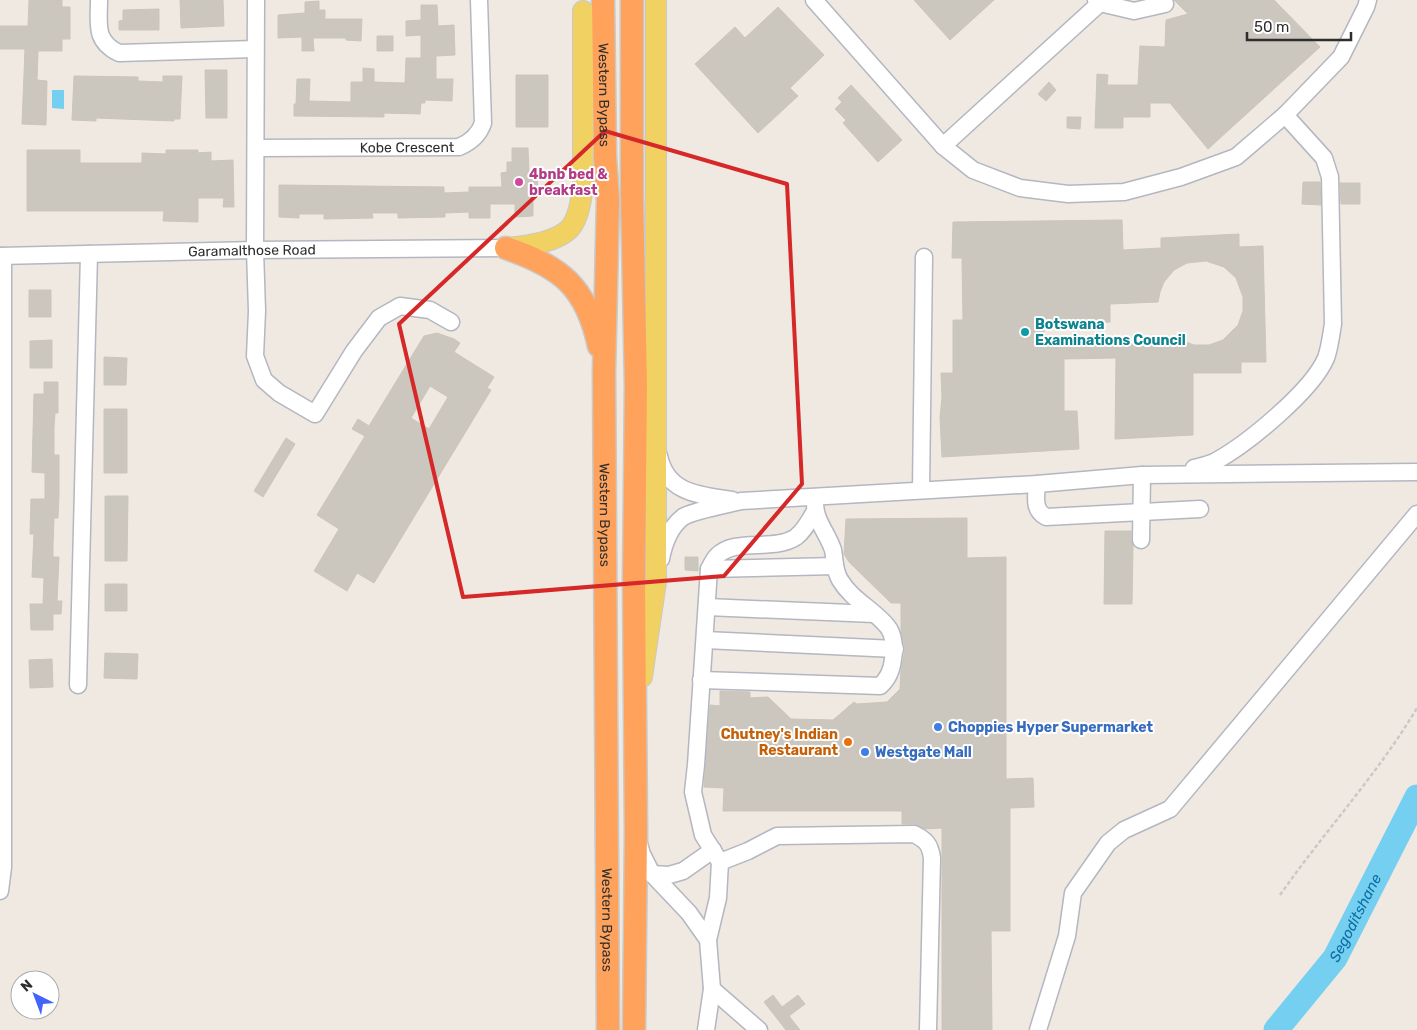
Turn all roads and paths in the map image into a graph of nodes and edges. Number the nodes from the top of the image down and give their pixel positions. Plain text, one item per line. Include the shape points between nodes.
1 (99, 0) edge
2 (256, 0) edge
3 (479, 0) edge
4 (603, 0) edge
5 (632, 0) edge
6 (656, 0) edge
7 (814, 0) edge
8 (1164, 0) edge
9 (1368, 0) edge
10 (1098, 2) edge
11 (583, 6) edge
12 (255, 49) junction
13 (1285, 115) junction
14 (943, 146) junction
15 (257, 148) junction
16 (605, 157) junction
17 (506, 248) junction
18 (255, 250) junction
19 (89, 254) junction
20 (2, 256) edge
21 (924, 257) dead end
22 (451, 322) dead end
23 (604, 371) junction
24 (656, 443) junction
25 (1417, 472) edge
26 (1175, 474) junction
27 (1142, 475) junction
28 (1037, 484) junction
29 (921, 490) junction
30 (741, 501) junction
31 (815, 504) junction
32 (1200, 510) dead end
33 (1142, 512) junction
34 (1417, 514) edge
35 (1141, 540) dead end
36 (835, 566) junction
37 (708, 569) junction
38 (656, 582) junction
39 (707, 607) junction
40 (874, 614) junction
41 (705, 640) junction
42 (895, 649) junction
43 (702, 680) junction
44 (78, 685) dead end
45 (1417, 708) edge
46 (635, 723) junction
47 (636, 833) junction
48 (717, 856) junction
49 (652, 874) junction
50 (0, 891) edge
51 (1280, 896) dead end
52 (708, 940) junction
53 (712, 989) junction
54 (608, 1030) edge
55 (634, 1030) edge
56 (706, 1030) edge
57 (759, 1030) edge
58 (928, 1030) edge
59 (1038, 1030) edge

1 - 12 street via 100,38 119,53
2 - 12 street
3 - 15 street, Kobe Crescent via 484,123 480,132 466,144 459,147
4 - 16 highway, Western Bypass
5 - 46 highway, Western Bypass
6 - 24 main road
7 - 14 street
8 - 10 street via 1165,4 1134,11
9 - 13 street via 1341,57
10 - 14 street
11 - 16 main road
11 - 17 main road via 584,187 579,208 570,228 553,240
12 - 15 street
13 - 14 street via 1236,157 1181,177 1124,192 1068,194 1020,188 973,170
13 - 26 street via 1324,158 1330,177 1333,324 1326,357 1306,387 1236,449 1214,462
15 - 18 street
16 - 23 highway, Western Bypass via 608,200
17 - 18 street, Garamalthose Road
17 - 23 highway via 534,258 559,273 575,288 596,333
18 - 19 street, Garamalthose Road
18 - 22 street via 255,356 264,380 315,414 379,318 400,306 430,310
19 - 20 street, Garamalthose Road
19 - 44 street
20 - 50 street via 4,867
21 - 29 street
23 - 54 highway, Western Bypass
24 - 30 street via 662,470 675,485 690,492
24 - 38 main road
25 - 26 street
26 - 27 street
27 - 28 street
27 - 33 street
28 - 29 street
28 - 33 street via 1036,507 1046,517
29 - 31 street
30 - 31 street
30 - 38 street via 684,516 665,540
31 - 36 street
31 - 37 street via 794,538 775,545 730,548 717,555
32 - 33 street
33 - 35 street
34 - 59 street via 1170,809 1124,830 1108,843 1073,893 1067,936
36 - 37 street
36 - 40 street via 851,594
37 - 39 street
38 - 46 main road
39 - 40 street
39 - 41 street
40 - 42 street via 888,627
41 - 42 street
41 - 43 street
42 - 43 street via 893,664 886,681 880,686
43 - 48 street via 693,792 703,835
45 - 51 path via 1396,743
46 - 47 highway, Western Bypass
47 - 49 street
47 - 55 highway, Western Bypass
48 - 49 street via 669,875
48 - 52 street via 718,898
48 - 58 street via 748,851 776,836 914,834 925,839 932,858
49 - 52 street via 689,913
52 - 53 street
53 - 56 street
53 - 57 street

